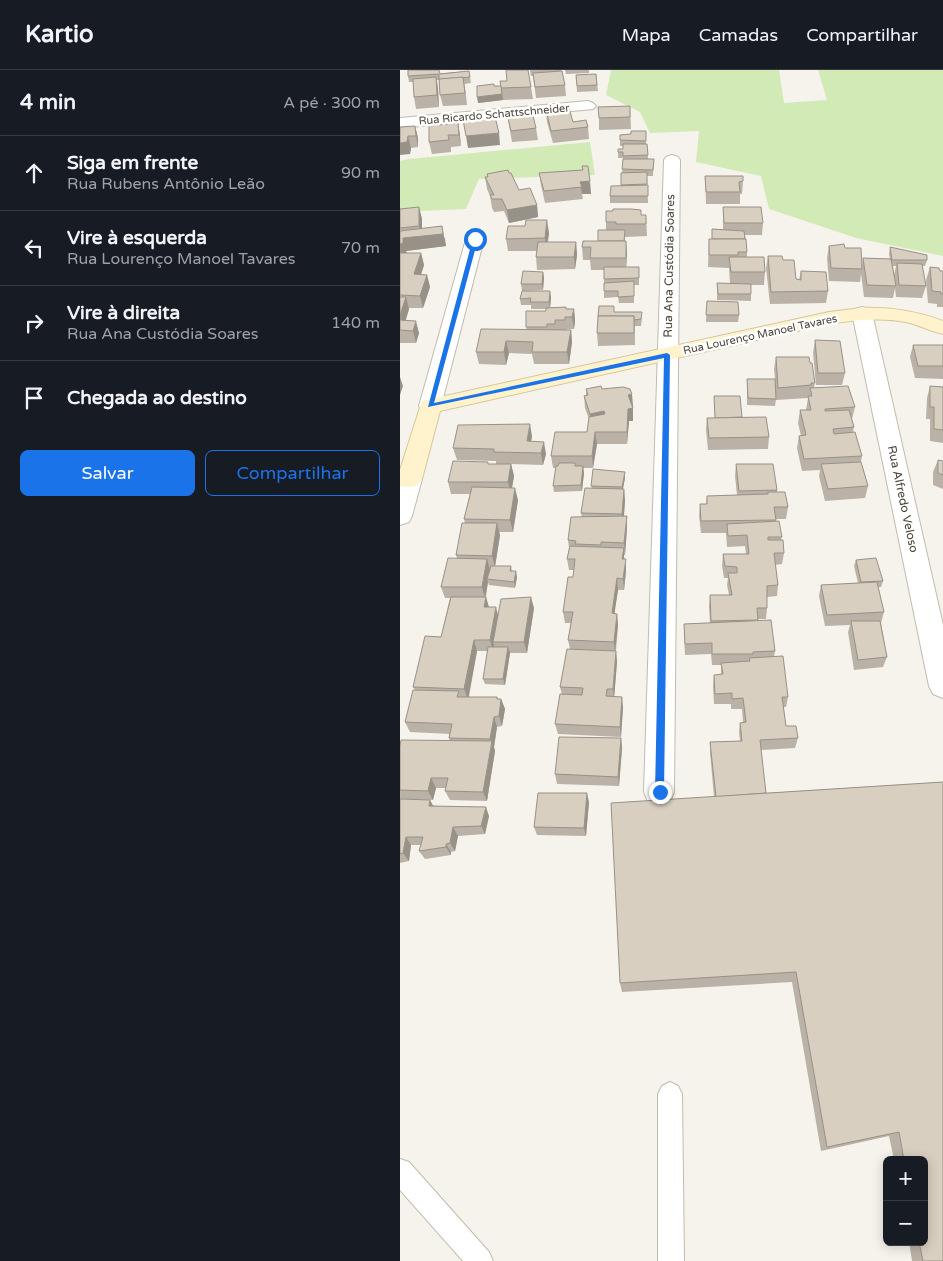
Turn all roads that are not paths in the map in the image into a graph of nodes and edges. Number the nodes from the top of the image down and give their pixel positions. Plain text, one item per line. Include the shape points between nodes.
1 (588, 106) dead end
2 (400, 123) edge
3 (672, 160) dead end
4 (475, 239) dead end
5 (862, 313) junction
6 (943, 328) edge
7 (667, 355) junction
8 (430, 406) junction
9 (405, 478) edge
10 (400, 516) edge
11 (943, 686) edge
12 (660, 792) dead end
13 (670, 1094) dead end
14 (400, 1172) edge
15 (480, 1261) edge
16 (672, 1261) edge

1 - 2 street, Rua Ricardo Schattschneider
3 - 7 street, Rua Ana Custódia Soares
4 - 8 street
5 - 6 street, Rua Lourenço Manoel Tavares via 906,316
5 - 7 street, Rua Lourenço Manoel Tavares
5 - 11 street, Rua Alfredo Veloso
7 - 8 street, Rua Lourenço Manoel Tavares
7 - 12 street, Rua Ana Custódia Soares
8 - 9 street
9 - 10 street
13 - 16 lane
14 - 15 lane

